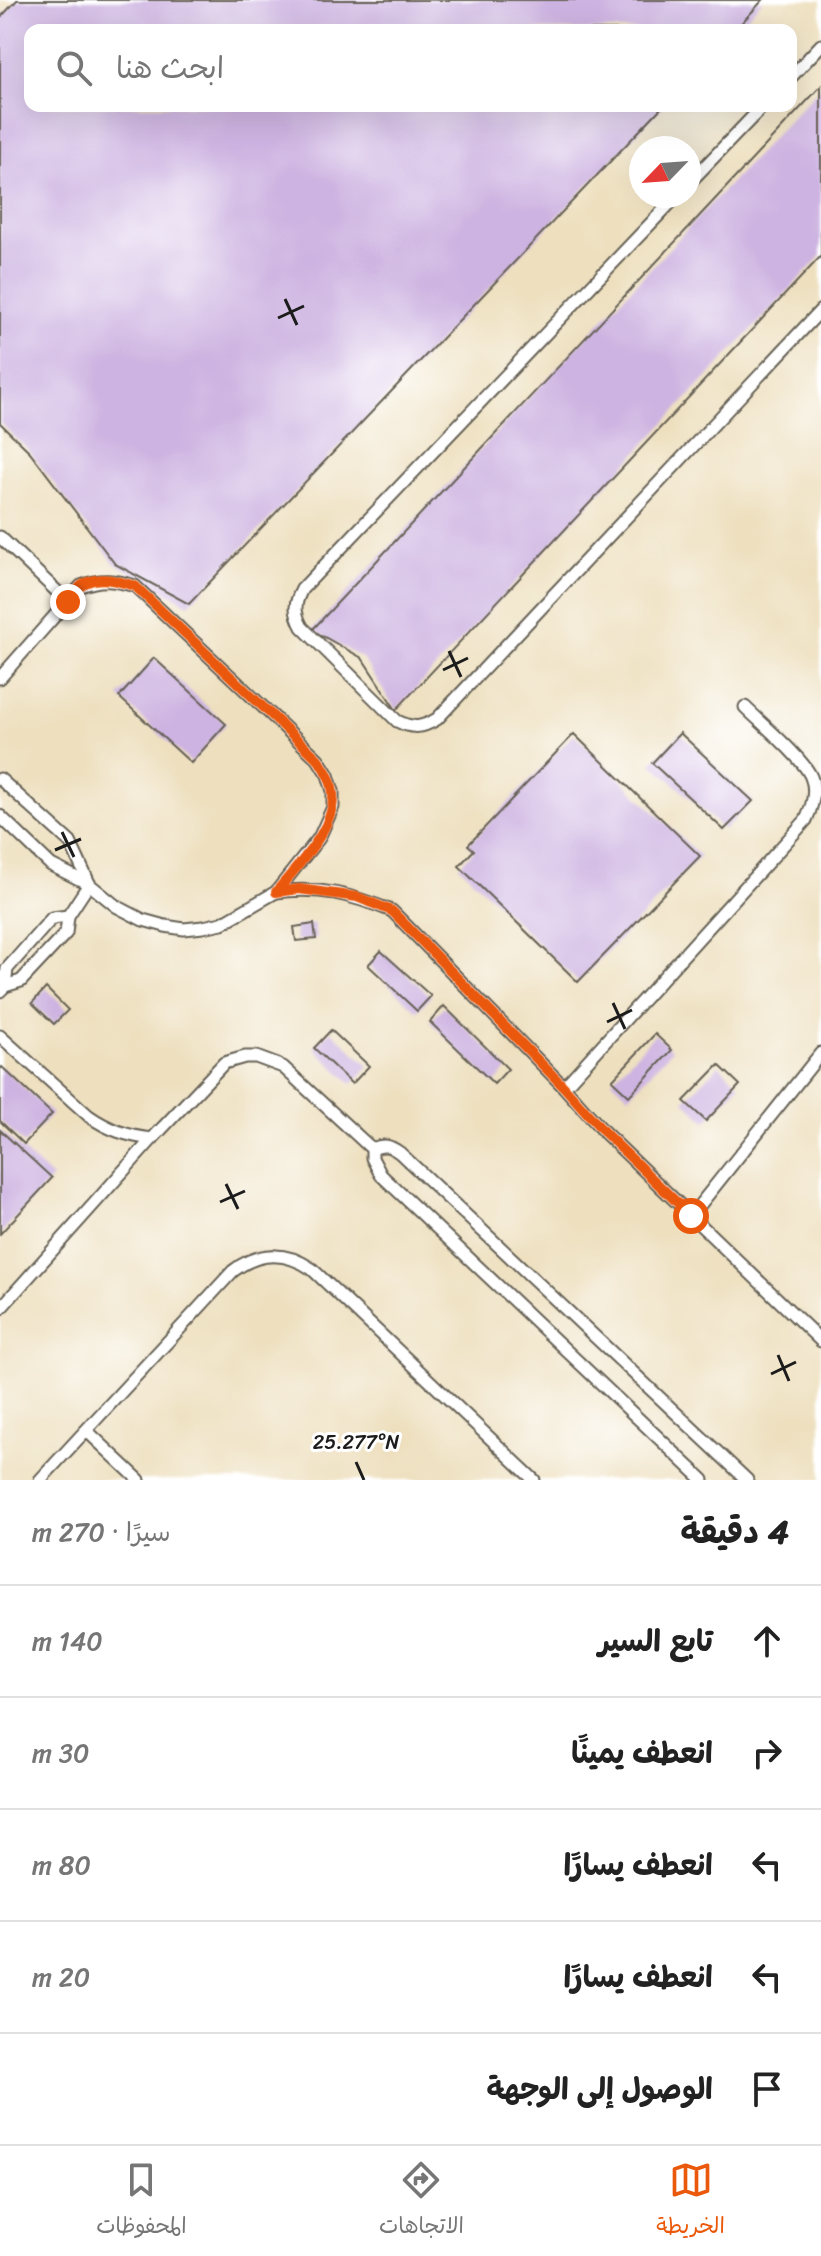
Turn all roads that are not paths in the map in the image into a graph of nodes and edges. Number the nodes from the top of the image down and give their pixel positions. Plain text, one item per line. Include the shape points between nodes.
1 (821, 45) edge
2 (797, 71) edge
3 (757, 112) edge
4 (701, 171) edge
5 (666, 208) edge
6 (821, 310) edge
7 (0, 537) edge
8 (68, 602) junction
9 (0, 678) edge
10 (745, 707) dead end
11 (0, 779) edge
12 (0, 816) edge
13 (89, 884) junction
14 (276, 892) junction
15 (68, 916) junction
16 (2, 988) edge
17 (0, 1036) edge
18 (821, 1053) edge
19 (564, 1087) junction
20 (152, 1139) junction
21 (372, 1149) junction
22 (691, 1216) junction
23 (0, 1309) edge
24 (821, 1341) edge
25 (87, 1431) junction
26 (40, 1480) edge
27 (139, 1480) edge
28 (534, 1480) edge
29 (703, 1480) edge
30 (747, 1480) edge

1 - 2 lane
3 - 4 lane
5 - 6 lane via 295,602 302,627 397,721 410,727 437,719
7 - 8 lane
8 - 9 lane
8 - 14 lane via 81,586 97,579 135,586 318,759 333,791 333,807 319,838
10 - 19 lane via 812,779 812,807 806,820
11 - 13 lane via 70,842
12 - 13 lane via 51,865
13 - 14 lane via 143,920 184,929 222,923
13 - 15 lane
14 - 19 lane via 299,889 357,897 392,911
15 - 16 lane via 66,933 56,944 21,981
15 - 16 lane via 52,918 22,950 7,969
17 - 20 lane via 102,1125
18 - 22 lane
19 - 22 lane
20 - 21 lane via 224,1063 256,1057 283,1067
20 - 23 lane
21 - 29 lane via 381,1175
21 - 30 lane via 390,1146 400,1153
22 - 24 lane
25 - 26 lane
25 - 27 lane
25 - 28 lane via 233,1271 254,1258 278,1255 312,1269

